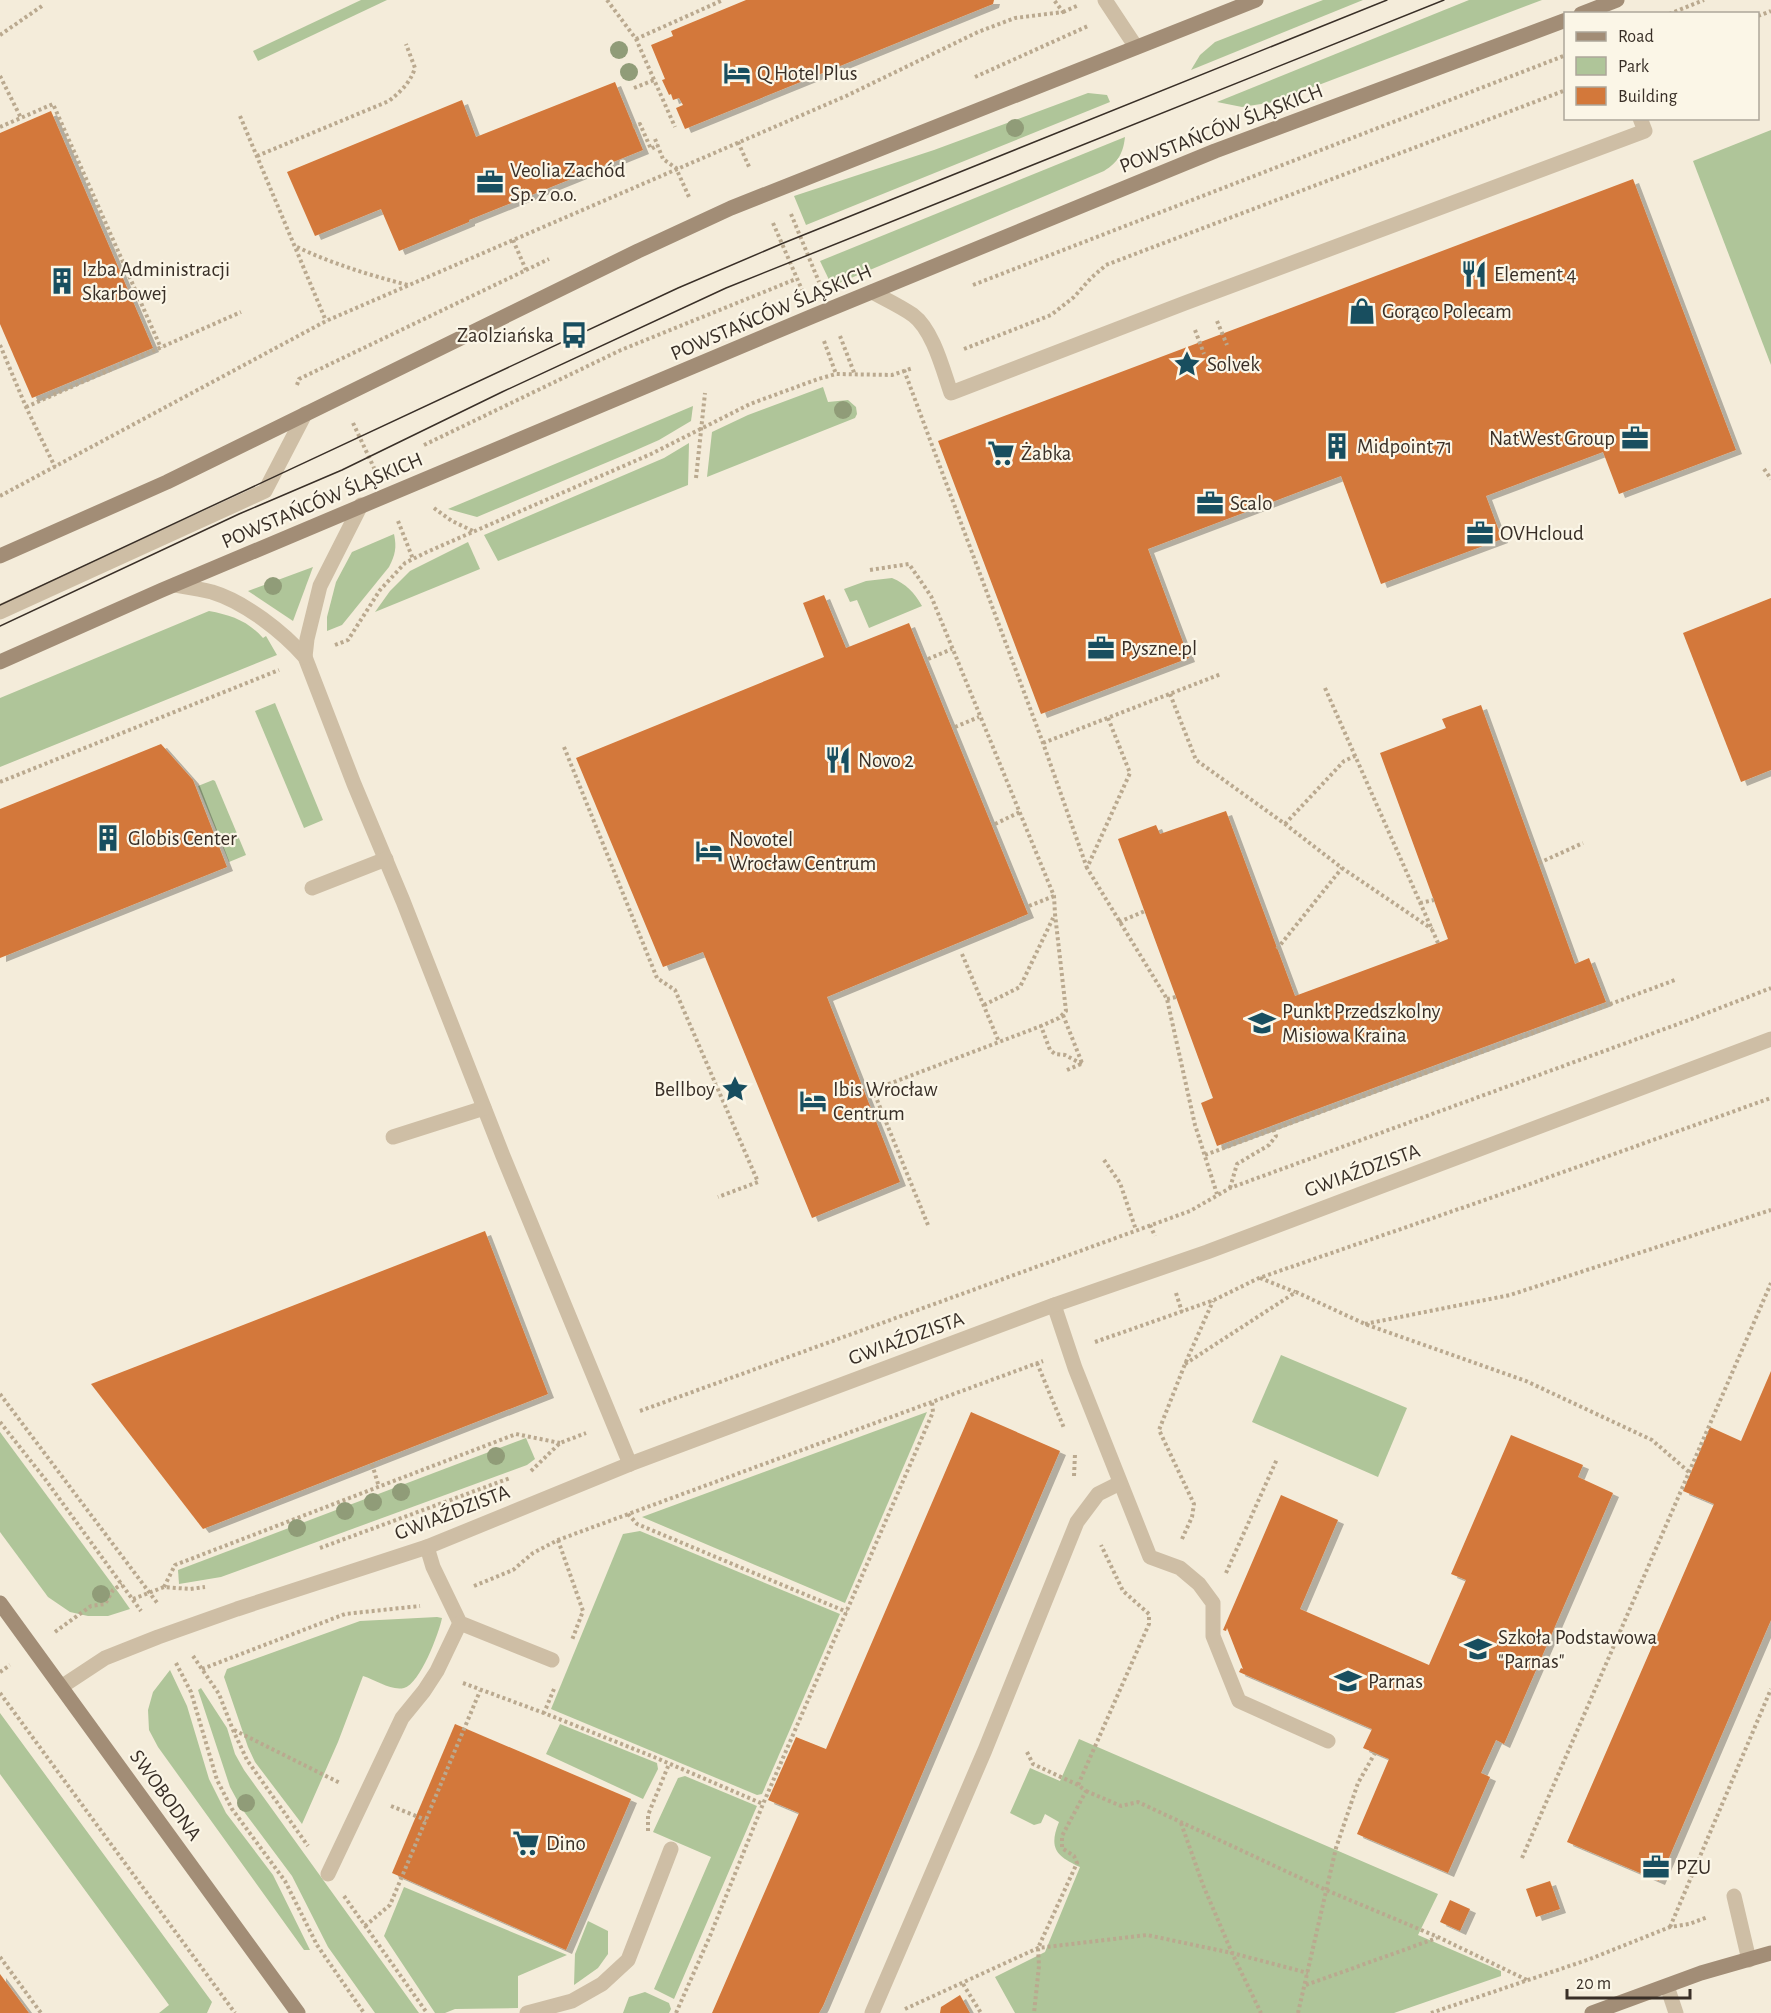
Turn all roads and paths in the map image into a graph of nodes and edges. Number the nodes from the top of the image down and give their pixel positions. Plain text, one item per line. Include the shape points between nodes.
1 (607, 0) edge
2 (723, 0) edge
3 (1054, 0) edge
4 (1105, 0) edge
5 (1256, 0) edge
6 (1617, 0) edge
7 (1704, 0) edge
8 (1078, 5) dead end
9 (42, 6) dead end
10 (1601, 10) edge
11 (1063, 12) junction
12 (1674, 12) edge
13 (1564, 21) edge
14 (0, 35) edge
15 (636, 39) junction
16 (406, 44) dead end
17 (1136, 47) junction
18 (1564, 56) edge
19 (0, 76) edge
20 (654, 80) junction
21 (634, 88) dead end
22 (1564, 91) edge
23 (240, 116) dead end
24 (21, 118) junction
25 (1643, 125) edge
26 (0, 127) edge
27 (633, 127) dead end
28 (675, 127) dead end
29 (655, 139) dead end
30 (738, 142) junction
31 (658, 145) junction
32 (257, 156) junction
33 (676, 168) junction
34 (781, 188) junction
35 (761, 196) junction
36 (689, 197) dead end
37 (513, 240) junction
38 (296, 247) junction
39 (796, 279) junction
40 (408, 285) junction
41 (969, 286) dead end
42 (872, 292) junction
43 (830, 309) junction
44 (241, 312) dead end
45 (813, 316) junction
46 (326, 321) junction
47 (0, 345) edge
48 (161, 348) junction
49 (939, 358) junction
50 (904, 370) junction
51 (836, 374) junction
52 (855, 375) junction
53 (299, 379) dead end
54 (705, 393) dead end
55 (27, 408) junction
56 (305, 414) junction
57 (356, 429) dead end
58 (701, 429) junction
59 (419, 447) dead end
60 (371, 461) dead end
61 (55, 467) junction
62 (1764, 469) dead end
63 (696, 478) dead end
64 (1771, 479) edge
65 (0, 496) edge
66 (361, 505) junction
67 (433, 508) dead end
68 (396, 517) dead end
69 (473, 531) junction
70 (0, 556) edge
71 (413, 559) junction
72 (870, 570) dead end
73 (175, 585) junction
74 (0, 612) edge
75 (333, 645) dead end
76 (952, 649) junction
77 (305, 657) junction
78 (928, 659) dead end
79 (0, 662) edge
80 (282, 669) dead end
81 (1221, 674) dead end
82 (1325, 688) dead end
83 (1170, 694) junction
84 (979, 717) junction
85 (1108, 718) junction
86 (955, 727) dead end
87 (1043, 743) junction
88 (564, 747) dead end
89 (1356, 756) junction
90 (0, 782) edge
91 (1020, 812) junction
92 (995, 824) dead end
93 (1285, 824) junction
94 (1583, 843) dead end
95 (386, 859) junction
96 (1539, 863) dead end
97 (1087, 868) junction
98 (1342, 868) junction
99 (312, 888) dead end
100 (1054, 896) junction
101 (1434, 900) dead end
102 (1420, 903) junction
103 (1029, 906) dead end
104 (1145, 911) dead end
105 (1055, 914) junction
106 (1119, 922) junction
107 (1432, 929) junction
108 (1438, 943) dead end
109 (1277, 949) dead end
110 (962, 954) dead end
111 (1676, 980) dead end
112 (1771, 988) edge
113 (1176, 997) dead end
114 (1167, 999) junction
115 (984, 1005) junction
116 (1063, 1015) junction
117 (1041, 1026) junction
118 (1771, 1039) edge
119 (999, 1042) junction
120 (1082, 1064) junction
121 (1067, 1070) dead end
122 (1771, 1098) edge
123 (484, 1108) junction
124 (1274, 1129) junction
125 (393, 1137) dead end
126 (1205, 1155) junction
127 (1104, 1160) dead end
128 (1230, 1188) junction
129 (1217, 1194) junction
130 (718, 1197) dead end
131 (1771, 1210) edge
132 (928, 1225) dead end
133 (1150, 1225) junction
134 (1136, 1230) junction
135 (1155, 1236) dead end
136 (1259, 1278) junction
137 (1771, 1283) edge
138 (1296, 1292) junction
139 (1176, 1293) dead end
140 (1214, 1300) junction
141 (1054, 1305) junction
142 (1182, 1312) junction
143 (1365, 1324) junction
144 (1070, 1350) junction
145 (1037, 1363) junction
146 (1185, 1364) junction
147 (0, 1394) edge
148 (932, 1402) junction
149 (612, 1421) junction
150 (0, 1422) edge
151 (1068, 1436) dead end
152 (1072, 1446) dead end
153 (1076, 1457) dead end
154 (1277, 1459) dead end
155 (372, 1464) dead end
156 (630, 1464) junction
157 (1689, 1472) junction
158 (521, 1474) dead end
159 (510, 1478) dead end
160 (1120, 1483) junction
161 (379, 1487) junction
162 (628, 1514) junction
163 (1077, 1521) junction
164 (558, 1540) junction
165 (1181, 1544) dead end
166 (427, 1547) junction
167 (312, 1551) dead end
168 (1216, 1569) dead end
169 (122, 1584) junction
170 (213, 1586) dead end
171 (164, 1587) junction
172 (150, 1592) junction
173 (449, 1597) junction
174 (133, 1599) junction
175 (0, 1603) edge
176 (158, 1604) dead end
177 (140, 1610) dead end
178 (847, 1612) junction
179 (460, 1623) junction
180 (571, 1644) dead end
181 (33, 1648) junction
182 (193, 1655) dead end
183 (552, 1660) dead end
184 (176, 1664) dead end
185 (202, 1669) junction
186 (437, 1671) junction
187 (0, 1672) edge
188 (555, 1685) dead end
189 (61, 1687) junction
190 (1771, 1689) edge
191 (480, 1691) junction
192 (0, 1693) edge
193 (544, 1713) junction
194 (232, 1730) junction
195 (1328, 1741) dead end
196 (1027, 1752) dead end
197 (1375, 1754) dead end
198 (669, 1764) junction
199 (1078, 1785) junction
200 (1086, 1791) junction
201 (365, 1795) junction
202 (763, 1804) junction
203 (402, 1811) dead end
204 (426, 1820) junction
205 (1181, 1822) junction
206 (669, 1855) joint
207 (1522, 1858) dead end
208 (328, 1874) junction
209 (1326, 1890) junction
210 (1736, 1900) joint
211 (365, 1926) junction
212 (1670, 1927) junction
213 (1438, 1937) junction
214 (1038, 1948) junction
215 (1232, 1953) junction
216 (1771, 1953) edge
217 (0, 1957) edge
218 (1749, 1960) junction
219 (1308, 1973) junction
220 (1527, 1980) junction
221 (963, 1984) junction
222 (1305, 1985) junction
223 (1666, 1986) junction
224 (41, 2013) edge
225 (236, 2013) edge
226 (298, 2013) edge
227 (364, 2013) edge
228 (427, 2013) edge
229 (527, 2013) edge
230 (676, 2013) edge
231 (872, 2013) edge
232 (900, 2013) edge
233 (981, 2013) edge
234 (1034, 2013) edge
235 (1261, 2013) edge
236 (1298, 2013) edge
237 (1431, 2013) edge
238 (1592, 2013) edge
239 (1676, 2013) edge

1 - 15 path
2 - 15 path
3 - 11 path
4 - 17 street
5 - 17 main road
6 - 10 main road
7 - 12 path
8 - 11 path
9 - 14 path
11 - 30 path via 1015,18 978,32 846,96
13 - 42 main road, POWSTAŃCÓW ŚLĄSKICH via 1215,151
15 - 20 path
16 - 32 path via 415,68 411,80 389,101
17 - 34 main road
18 - 41 path
19 - 24 path
20 - 21 path
20 - 28 path
22 - 49 path via 1106,265 1051,315
23 - 32 path
24 - 26 path
24 - 48 path via 53,104
25 - 49 street via 951,393
27 - 31 path via 640,124 651,149
29 - 31 path
30 - 33 path
30 - 35 path
31 - 33 path via 663,159
32 - 38 path
33 - 36 path
33 - 37 path
34 - 35 main road
34 - 43 path
35 - 39 path
35 - 56 main road via 638,251
37 - 40 path
37 - 53 path via 526,270
38 - 40 path via 359,273
38 - 46 path
39 - 45 path
39 - 59 path via 621,350
40 - 46 path
42 - 43 main road, POWSTAŃCÓW ŚLĄSKICH
42 - 49 street via 913,315 928,333
43 - 45 main road, POWSTAŃCÓW ŚLĄSKICH
43 - 52 path
44 - 48 path
45 - 51 path
45 - 66 main road, POWSTAŃCÓW ŚLĄSKICH
46 - 61 path
47 - 55 path
48 - 55 path
49 - 50 path
50 - 52 path via 892,375
50 - 87 path
51 - 52 path
51 - 58 path via 750,404
54 - 58 path
55 - 61 path
56 - 70 main road via 167,482
56 - 74 street via 265,491
57 - 60 path
58 - 63 path
58 - 69 path
61 - 65 path
62 - 64 path
66 - 73 main road, POWSTAŃCÓW ŚLĄSKICH
66 - 77 street via 320,586
67 - 69 path
68 - 71 path
69 - 71 path
71 - 75 path via 380,590 348,640
72 - 76 path via 909,564 931,596
73 - 77 street via 211,592 233,602 268,622
73 - 79 main road, POWSTAŃCÓW ŚLĄSKICH
76 - 78 path
76 - 84 path
77 - 95 street
80 - 90 path
81 - 83 path
82 - 89 path
83 - 85 path
83 - 93 path via 1196,760
84 - 86 path
84 - 91 path
85 - 87 path
85 - 97 path via 1130,773
87 - 97 path
88 - 130 path via 657,978 675,990 758,1182
89 - 93 path via 1344,760
89 - 102 path
91 - 92 path
91 - 100 path
93 - 98 path
94 - 96 path
95 - 99 street
95 - 123 street
97 - 106 path
98 - 107 path
98 - 109 path
100 - 103 path
100 - 105 path
101 - 102 path
102 - 107 path
104 - 106 path
105 - 115 path via 1020,987
105 - 116 path via 1066,1008
106 - 114 path
107 - 108 path
110 - 115 path
111 - 124 path
112 - 128 path
113 - 114 path
114 - 126 path
115 - 119 path
116 - 117 path
116 - 120 path
117 - 119 path
117 - 120 path via 1050,1050
118 - 141 street, GWIAŹDZISTA via 1207,1252
119 - 132 path via 873,1090
120 - 121 path
122 - 136 path
123 - 125 street
123 - 149 street
124 - 126 path
124 - 128 path via 1276,1136 1269,1145 1236,1164
126 - 129 path
127 - 134 path via 1120,1183
128 - 129 path
129 - 133 path via 1190,1211
131 - 143 path via 1510,1295
133 - 134 path
133 - 135 path
134 - 149 path
136 - 138 path
136 - 140 path
137 - 157 path
138 - 143 path
138 - 146 path
139 - 142 path
140 - 142 path
140 - 146 path
141 - 144 street
141 - 156 street, GWIAŹDZISTA
142 - 144 path
143 - 157 path via 1526,1381 1652,1440
144 - 145 path
144 - 160 street
145 - 148 path
145 - 151 path
146 - 165 path via 1159,1430 1194,1504
147 - 172 path
148 - 162 path
148 - 178 path via 933,1412
149 - 156 street
150 - 169 path
152 - 153 path
154 - 168 path via 1227,1574
155 - 161 path
156 - 166 street, GWIAŹDZISTA
157 - 207 path
158 - 161 path via 532,1470 560,1443 516,1434
159 - 167 path
160 - 163 street via 1098,1494
160 - 195 street via 1150,1557 1180,1568 1213,1603 1213,1636 1239,1701
161 - 171 path via 175,1565
162 - 164 path
162 - 178 path via 637,1524
163 - 199 path via 1100,1544 1123,1591 1149,1614 1149,1624
163 - 231 street via 981,1760
164 - 173 path via 533,1553 513,1570
164 - 180 path via 583,1611
166 - 173 street
166 - 189 street, GWIAŹDZISTA via 158,1637 105,1658
169 - 174 path
169 - 181 path via 105,1604 91,1606
170 - 171 path
171 - 172 path
172 - 174 path
172 - 176 path
173 - 179 street
173 - 185 path via 435,1605 345,1614
174 - 177 path
175 - 181 main road, SWOBODNA
178 - 202 path
179 - 183 street
179 - 186 street
181 - 187 path
181 - 189 main road, SWOBODNA
182 - 185 path
184 - 227 path via 191,1692 217,1780 232,1809 285,1881 317,1945
185 - 194 path via 219,1694
186 - 191 path
186 - 201 street via 402,1718
188 - 193 path
189 - 226 main road, SWOBODNA
190 - 212 path
191 - 193 path
191 - 204 path
192 - 225 path
193 - 198 path
194 - 201 path
194 - 208 path via 247,1760
196 - 199 path via 1033,1764
197 - 209 path via 1358,1783
198 - 202 path
198 - 206 path via 648,1815 648,1835
199 - 200 path
200 - 205 path via 1121,1806 1138,1802
200 - 214 path via 1062,1836 1062,1848 1077,1863
201 - 208 street
202 - 230 path
203 - 204 path
204 - 211 path via 390,1905
205 - 209 path
205 - 215 path
206 - 229 street via 627,1960 602,1984 572,2001
208 - 211 path
209 - 213 path
209 - 219 path
210 - 212 path via 1689,1924
210 - 218 street
211 - 228 path
212 - 220 path
213 - 220 path
213 - 222 path
214 - 215 path via 1147,1935
214 - 221 path
214 - 234 path
215 - 219 path
215 - 235 path
216 - 218 main road
217 - 224 path
218 - 223 main road
219 - 222 path
220 - 237 path
221 - 232 path
221 - 233 path
222 - 236 path
223 - 238 main road
223 - 239 street

